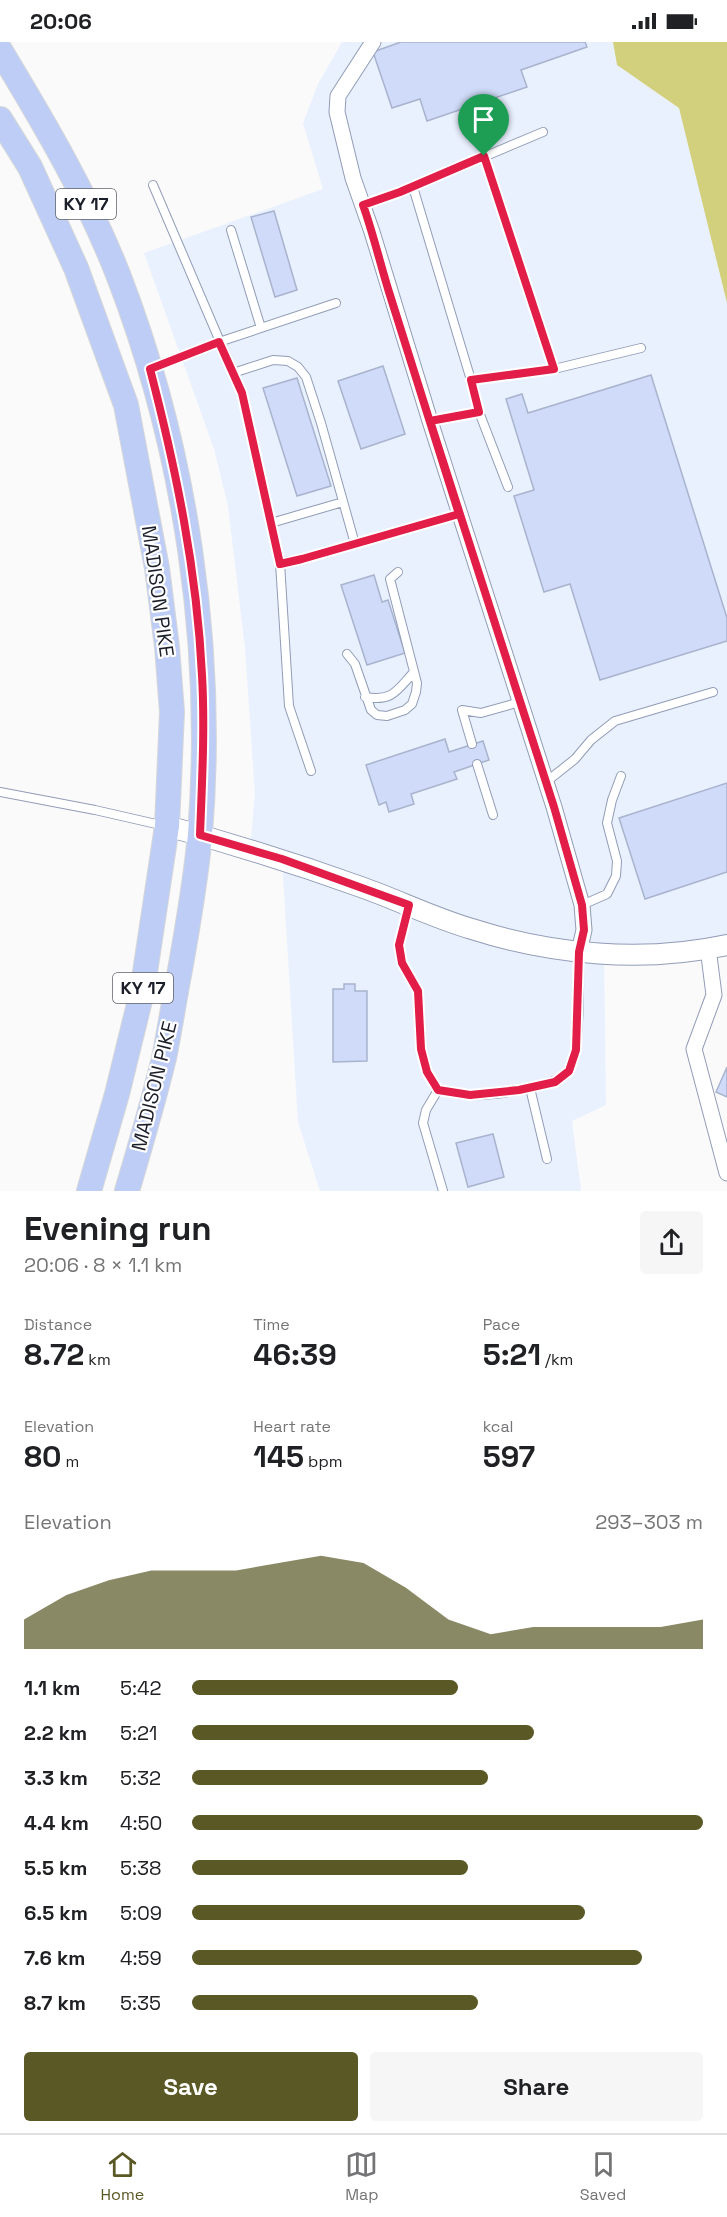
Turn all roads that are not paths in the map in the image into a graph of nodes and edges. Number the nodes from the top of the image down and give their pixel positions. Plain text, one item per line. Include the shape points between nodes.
1 (373, 42) edge
2 (0, 50) edge
3 (0, 119) edge
4 (543, 132) dead end
5 (484, 156) junction
6 (153, 185) dead end
7 (412, 187) junction
8 (45, 198) junction
9 (363, 205) junction
10 (231, 230) dead end
11 (336, 303) dead end
12 (261, 328) junction
13 (219, 342) junction
14 (641, 348) dead end
15 (150, 369) junction
16 (554, 369) junction
17 (233, 373) junction
18 (471, 380) junction
19 (479, 412) junction
20 (430, 421) junction
21 (508, 487) dead end
22 (343, 502) junction
23 (459, 514) junction
24 (271, 524) junction
25 (355, 544) junction
26 (280, 564) junction
27 (398, 572) dead end
28 (347, 654) dead end
29 (414, 672) junction
30 (713, 692) dead end
31 (365, 697) junction
32 (520, 702) junction
33 (472, 744) dead end
34 (477, 764) dead end
35 (311, 771) dead end
36 (621, 776) dead end
37 (546, 782) junction
38 (0, 792) edge
39 (493, 815) dead end
40 (167, 826) junction
41 (200, 835) junction
42 (409, 905) junction
43 (582, 905) junction
44 (717, 946) edge
45 (579, 952) junction
46 (530, 1088) junction
47 (438, 1090) junction
48 (548, 1159) dead end
49 (727, 1173) edge
50 (89, 1191) edge
51 (127, 1191) edge
52 (443, 1191) edge

1 - 9 street via 338,96 337,112
2 - 15 main road, MADISON PIKE / KY 17 via 51,134 86,204 118,275
3 - 8 main road, MADISON PIKE / KY 17
4 - 5 lane
5 - 7 lane
5 - 16 lane
6 - 13 lane
7 - 9 lane
7 - 18 lane
8 - 15 main road via 97,289 123,356
8 - 40 main road, MADISON PIKE / KY 17 via 76,268 126,405 157,568 167,647 172,712
9 - 20 street
10 - 12 lane
11 - 12 lane
12 - 13 lane
13 - 15 lane
13 - 17 lane
14 - 16 lane
15 - 41 main road, MADISON PIKE / KY 17 via 171,447 194,577 202,675
16 - 18 lane
17 - 22 lane via 273,360 288,361 298,367 306,377
17 - 24 lane via 242,393
18 - 19 lane
19 - 20 lane
19 - 21 lane
20 - 23 street
22 - 24 lane
22 - 25 lane
23 - 25 lane
23 - 32 street
24 - 26 lane
25 - 26 lane
26 - 35 lane via 289,706
27 - 29 lane via 390,579
28 - 31 lane via 355,664
29 - 31 lane via 390,697
29 - 31 lane via 416,692 405,710 377,715
30 - 37 lane via 615,721
32 - 33 lane via 481,713 462,710
32 - 37 street
34 - 39 lane
36 - 43 lane via 607,823 617,861 616,876 607,894
37 - 43 street
38 - 40 lane
40 - 41 street
40 - 50 main road, MADISON PIKE / KY 17 via 142,992
41 - 42 street via 291,862
41 - 51 main road, MADISON PIKE / KY 17 via 164,1057
42 - 45 street via 523,944
42 - 47 lane via 399,945 402,963 418,991 421,1049 427,1072
43 - 45 street via 584,930
44 - 45 street via 667,953
44 - 49 street via 714,995 694,1049
45 - 46 lane via 576,1050 569,1071 555,1082
46 - 47 lane via 470,1095
46 - 48 lane
47 - 52 lane via 423,1123

